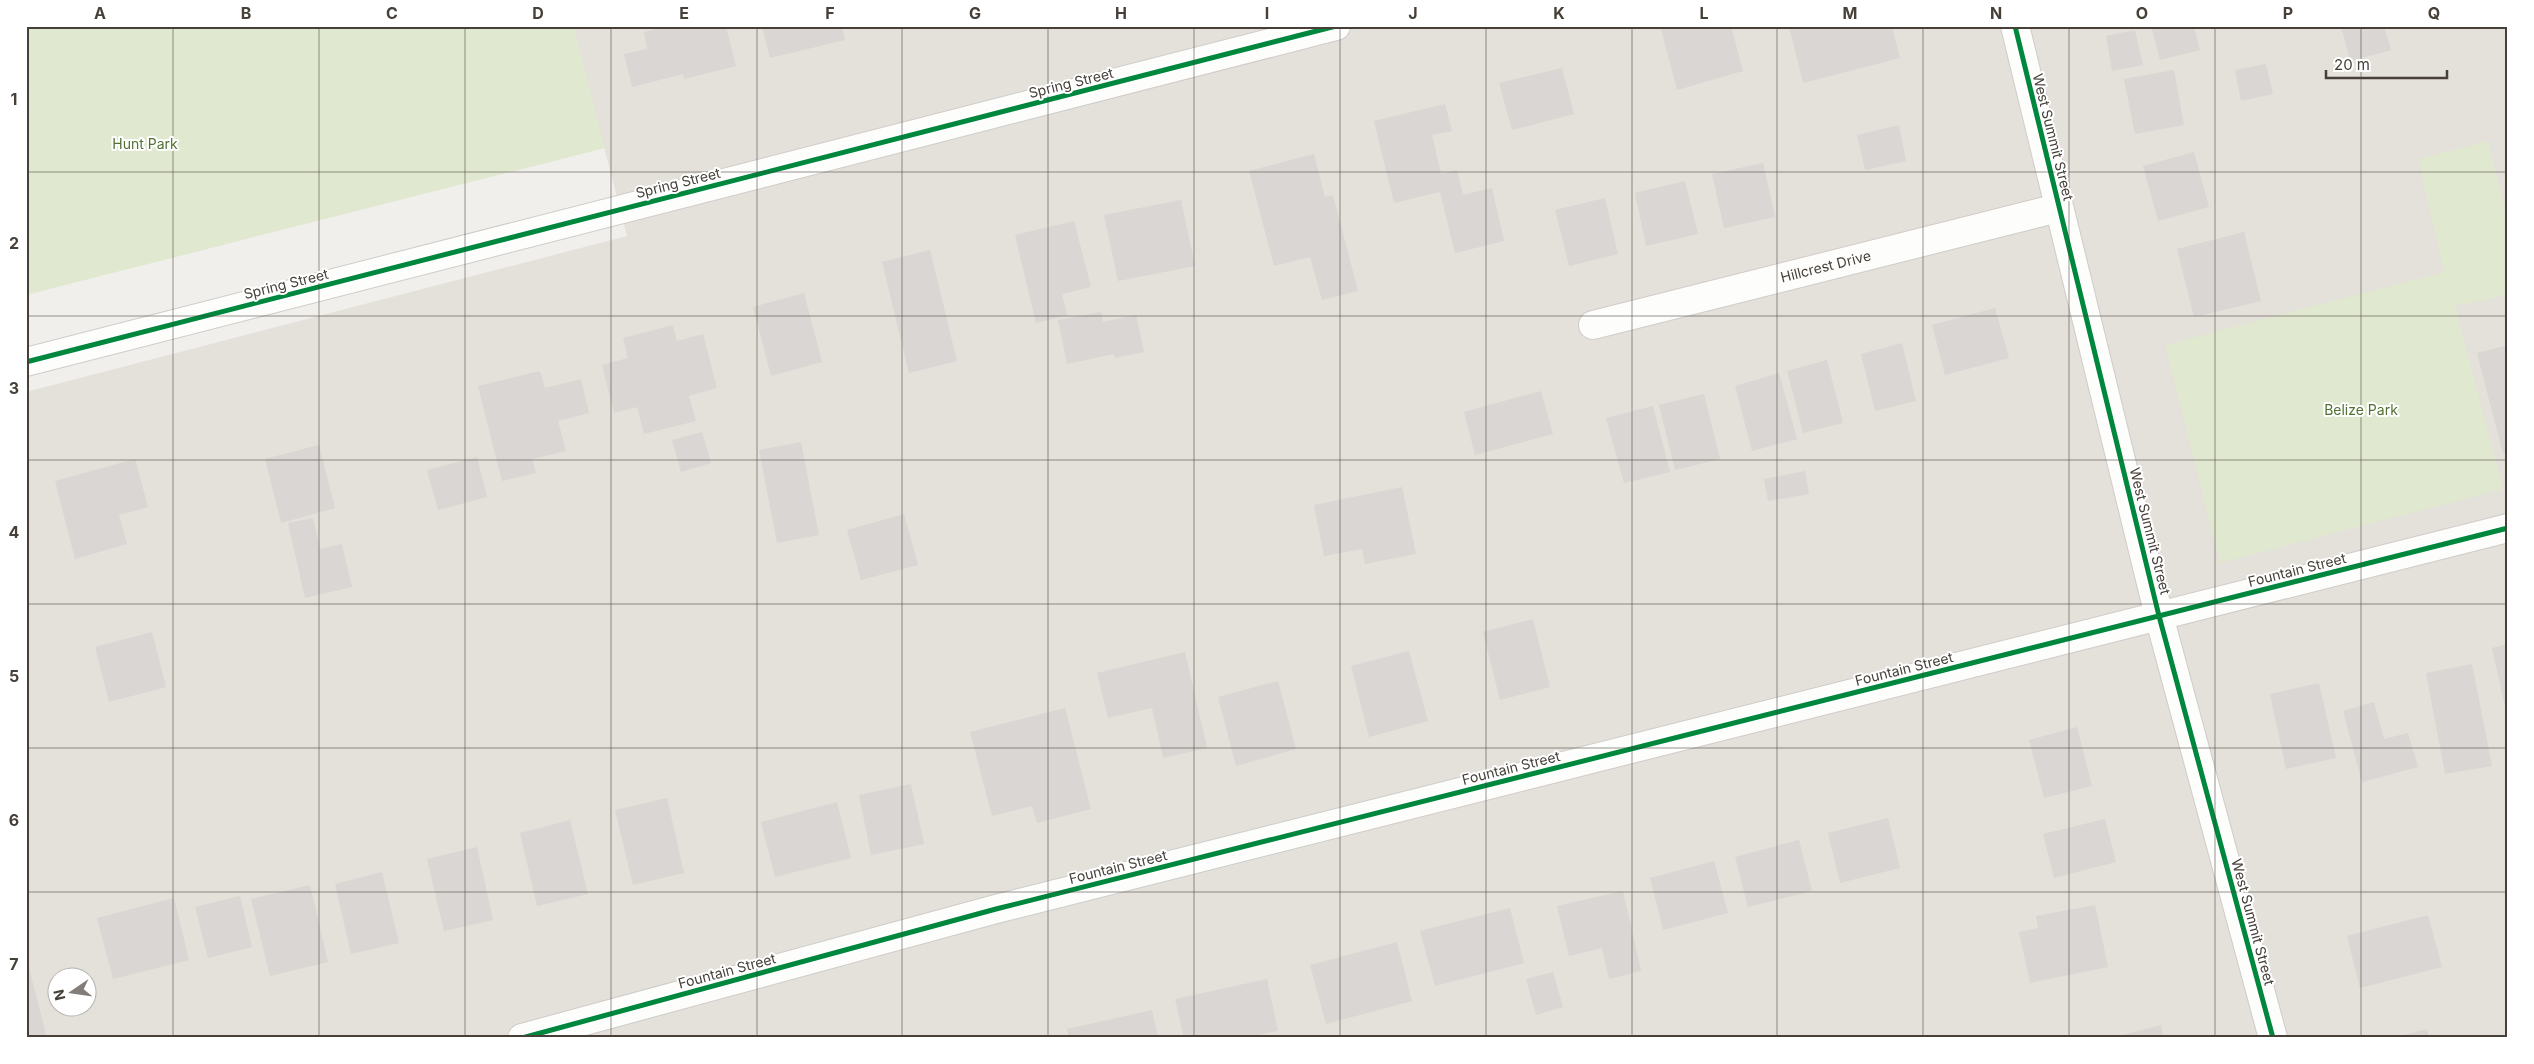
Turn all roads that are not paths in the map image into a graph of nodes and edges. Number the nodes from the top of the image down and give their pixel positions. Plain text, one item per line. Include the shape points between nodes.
1 (1336, 26) edge
2 (2014, 26) edge
3 (2058, 208) junction
4 (1593, 326) dead end
5 (26, 362) edge
6 (2508, 528) edge
7 (2159, 616) junction
8 (522, 1038) edge
9 (2273, 1038) edge

1 - 5 street, Spring Street
2 - 3 street, West Summit Street
3 - 4 street, Hillcrest Drive
3 - 7 street, West Summit Street
6 - 7 street, Fountain Street
7 - 8 street, Fountain Street via 996,909
7 - 9 street, West Summit Street

